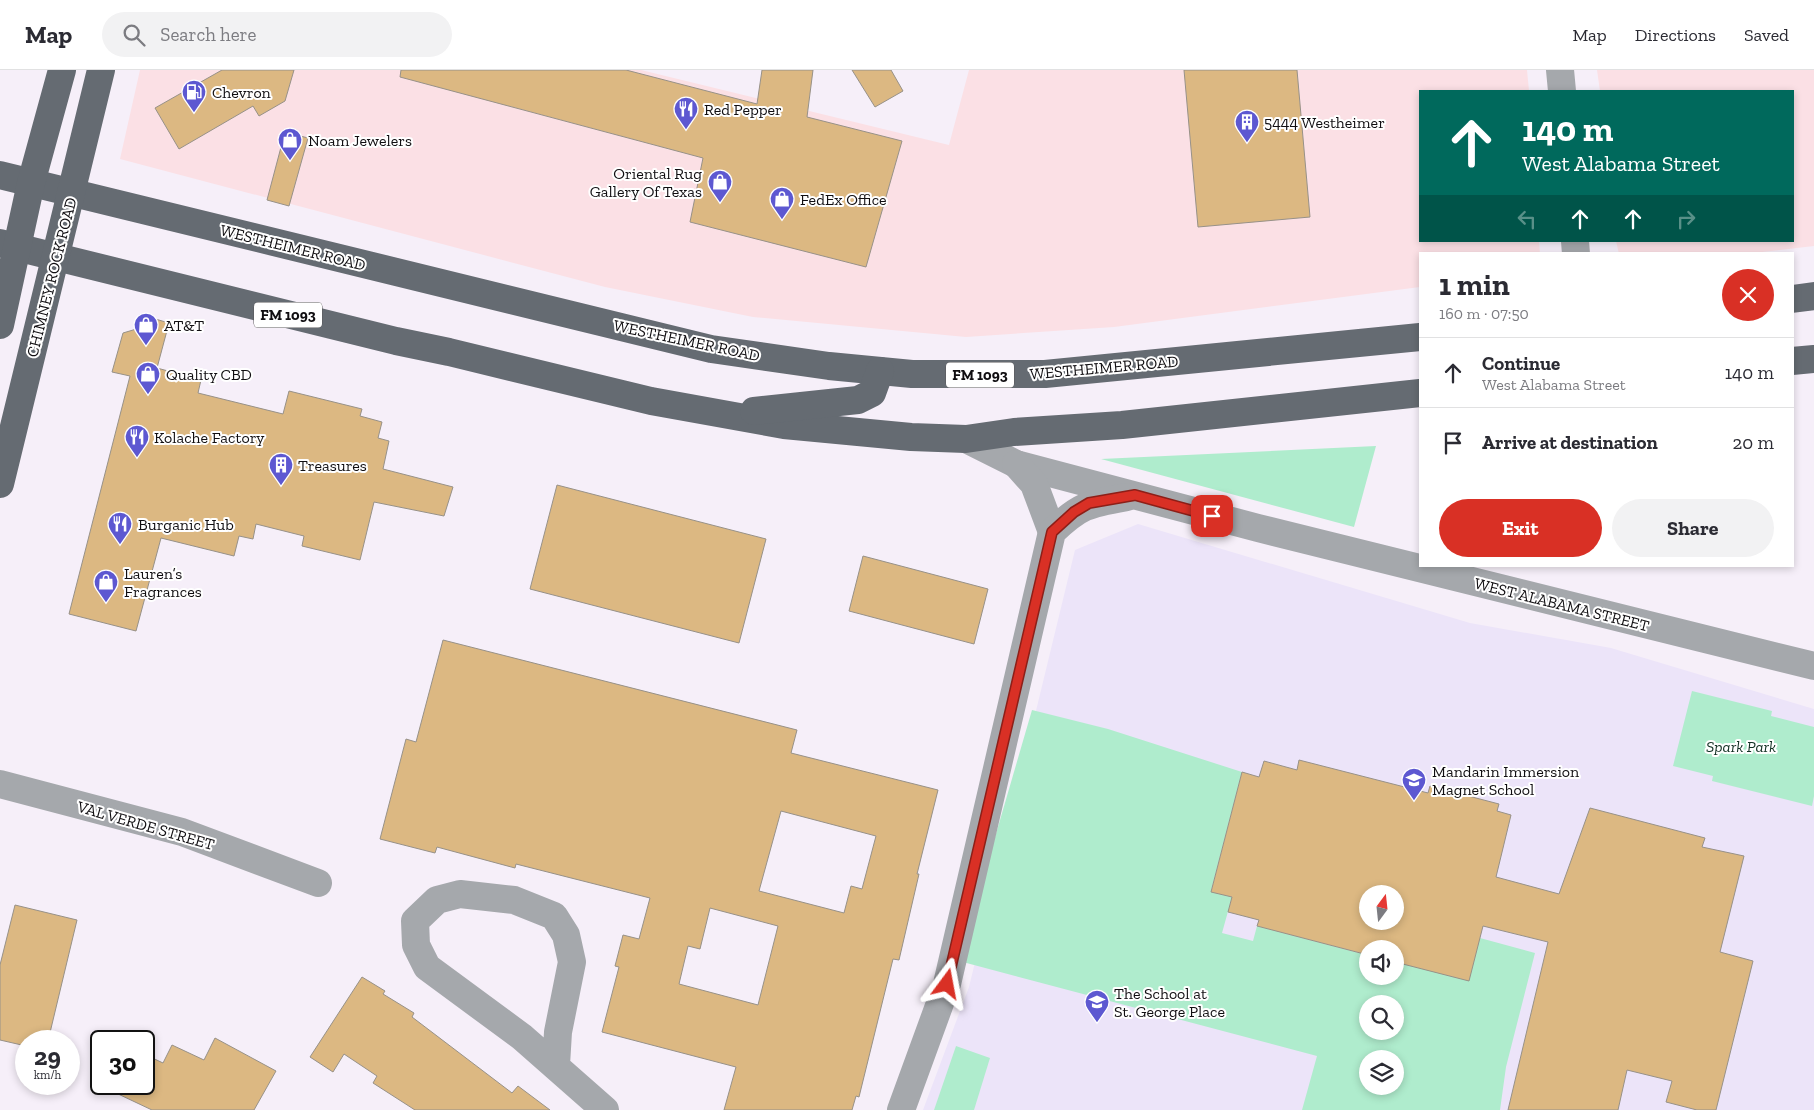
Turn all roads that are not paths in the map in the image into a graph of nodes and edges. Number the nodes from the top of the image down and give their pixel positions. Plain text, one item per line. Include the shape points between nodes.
1 (62, 70) edge
2 (101, 70) edge
3 (1560, 70) edge
4 (1562, 90) edge
5 (0, 175) edge
6 (31, 183) junction
7 (72, 194) junction
8 (9, 245) edge
9 (55, 257) junction
10 (1814, 296) edge
11 (1794, 299) edge
12 (0, 325) edge
13 (1419, 337) edge
14 (880, 370) junction
15 (1419, 393) edge
16 (725, 415) junction
17 (966, 439) junction
18 (1016, 464) junction
19 (0, 484) edge
20 (1135, 495) junction
21 (1052, 532) junction
22 (1419, 567) edge
23 (1421, 567) edge
24 (1814, 666) edge
25 (0, 784) edge
26 (318, 883) dead end
27 (556, 1065) junction
28 (605, 1110) edge
29 (901, 1110) edge

1 - 6 main road
2 - 7 main road, CHIMNEY ROCK ROAD
3 - 4 street
5 - 6 main road, WESTHEIMER ROAD / FM 1093
6 - 7 main road, WESTHEIMER ROAD / FM 1093
6 - 8 main road
7 - 9 main road, CHIMNEY ROCK ROAD
7 - 14 main road, WESTHEIMER ROAD / FM 1093 via 712,349
8 - 9 main road, FM 1093
8 - 12 main road
9 - 16 main road, FM 1093 via 396,342 650,401
9 - 19 main road, CHIMNEY ROCK ROAD
10 - 11 main road
13 - 14 main road, WESTHEIMER ROAD / FM 1093 via 1045,374 912,374
14 - 16 main road via 872,393 858,400
15 - 17 main road, FM 1093
16 - 17 main road, FM 1093 via 784,425
17 - 18 street, WEST ALABAMA STREET
18 - 20 street, WEST ALABAMA STREET
18 - 21 street via 1034,484
20 - 21 street via 1089,503
20 - 22 street, WEST ALABAMA STREET
21 - 29 street via 947,984
23 - 24 street, WEST ALABAMA STREET
25 - 26 street, VAL VERDE STREET via 182,832
27 - 27 street via 558,1032 572,962 566,935 554,916 514,900 460,894 437,900 416,921 416,945 427,967
27 - 28 street

